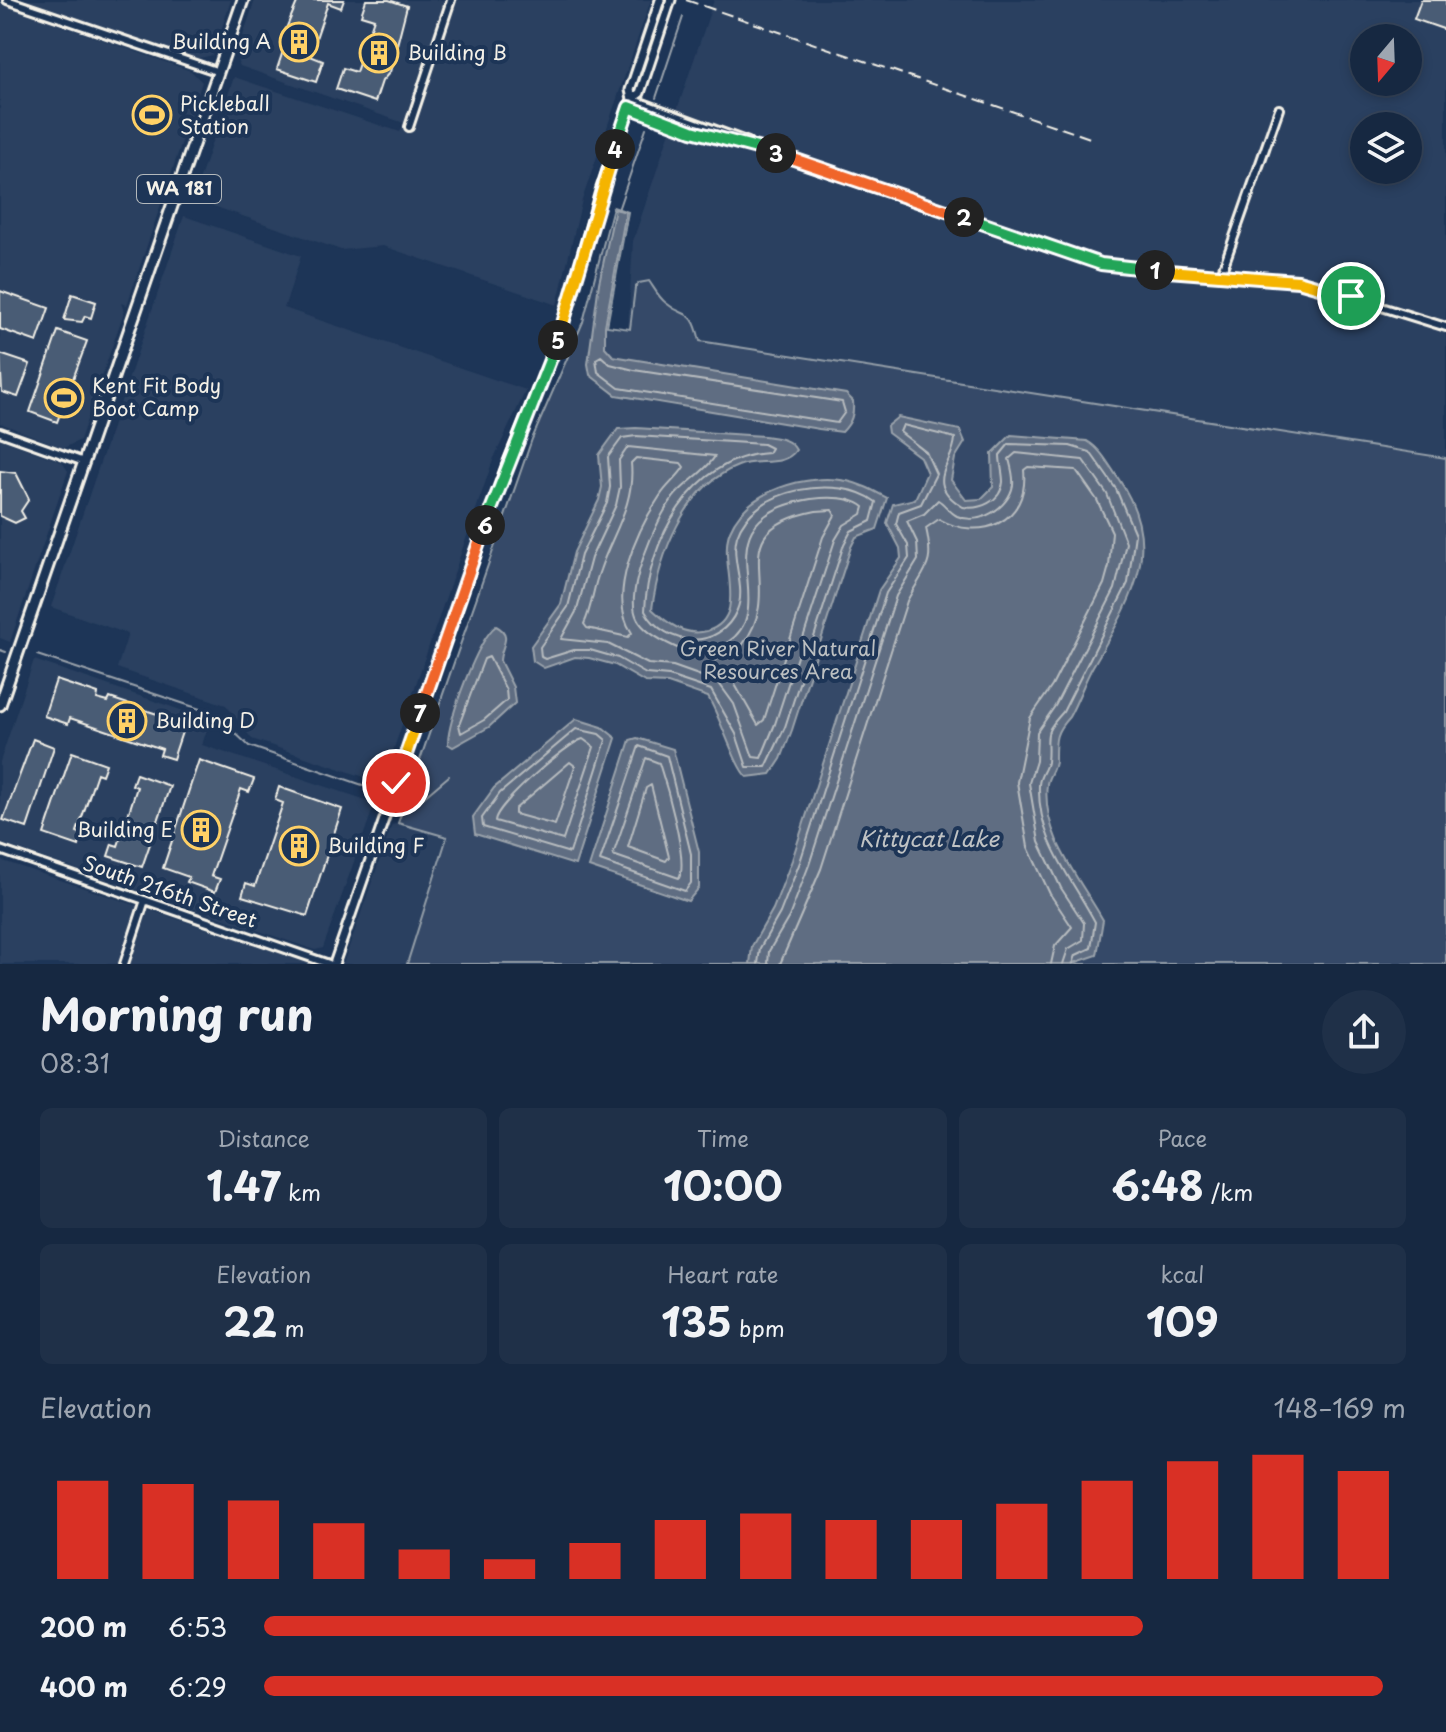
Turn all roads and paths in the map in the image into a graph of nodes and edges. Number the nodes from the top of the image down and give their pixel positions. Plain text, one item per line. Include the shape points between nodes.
1 (7, 0) edge
2 (243, 0) edge
3 (451, 0) edge
4 (660, 0) edge
5 (671, 0) edge
6 (219, 72) junction
7 (630, 103) junction
8 (1279, 109) dead end
9 (409, 127) dead end
10 (1221, 274) junction
11 (1446, 327) edge
12 (0, 432) edge
13 (84, 462) junction
14 (0, 705) edge
15 (0, 850) edge
16 (145, 900) junction
17 (124, 964) edge
18 (332, 964) edge

1 - 6 street
2 - 6 main road, WA 181
3 - 9 street
4 - 7 street
5 - 7 street via 640,93
6 - 13 main road, WA 181
7 - 10 street via 1101,264
7 - 18 street via 562,329 506,467
8 - 10 street
10 - 11 street via 1324,286
12 - 13 street
13 - 14 main road, WA 181
15 - 16 street, South 216th Street
16 - 17 street
16 - 18 street, South 216th Street

